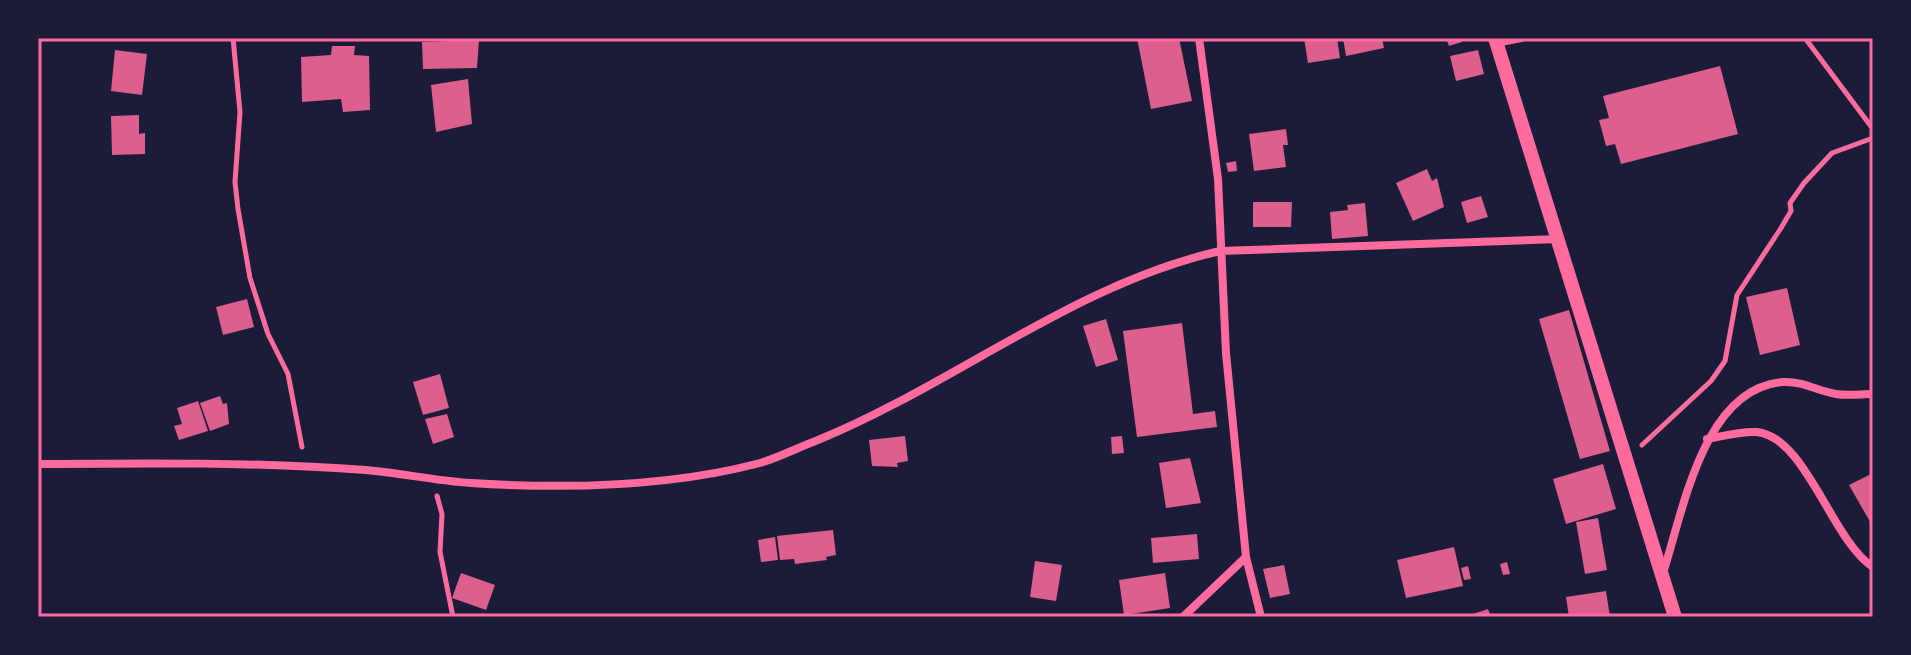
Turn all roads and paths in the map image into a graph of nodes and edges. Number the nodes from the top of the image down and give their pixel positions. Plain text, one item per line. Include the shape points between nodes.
1 (233, 38) edge
2 (1199, 38) edge
3 (1521, 38) edge
4 (1805, 38) edge
5 (1495, 40) edge
6 (1873, 129) edge
7 (1873, 138) edge
8 (1559, 239) junction
9 (1220, 251) junction
10 (1873, 394) edge
11 (1707, 439) junction
12 (1627, 459) junction
13 (38, 464) edge
14 (305, 468) junction
15 (416, 477) junction
16 (1246, 557) junction
17 (1873, 567) edge
18 (1662, 577) junction
19 (453, 617) edge
20 (1183, 617) edge
21 (1261, 617) edge
22 (1675, 617) edge

1 - 14 path via 240,112 238,209 250,278 296,402
2 - 9 street via 1218,179
3 - 5 street
4 - 6 path
5 - 8 street
7 - 12 path via 1832,153 1804,183 1737,295 1725,361
8 - 9 street
8 - 12 street
9 - 15 street via 1172,262 1064,310 867,420 761,463 614,484 471,483
9 - 16 street
10 - 11 street via 1836,394 1807,383 1780,382 1756,390 1728,411
11 - 17 street via 1759,432 1785,446 1856,551
11 - 18 street
12 - 18 street
13 - 14 street
14 - 15 street
15 - 19 path via 436,494 442,514 440,552
16 - 20 street
16 - 21 street
18 - 22 street

